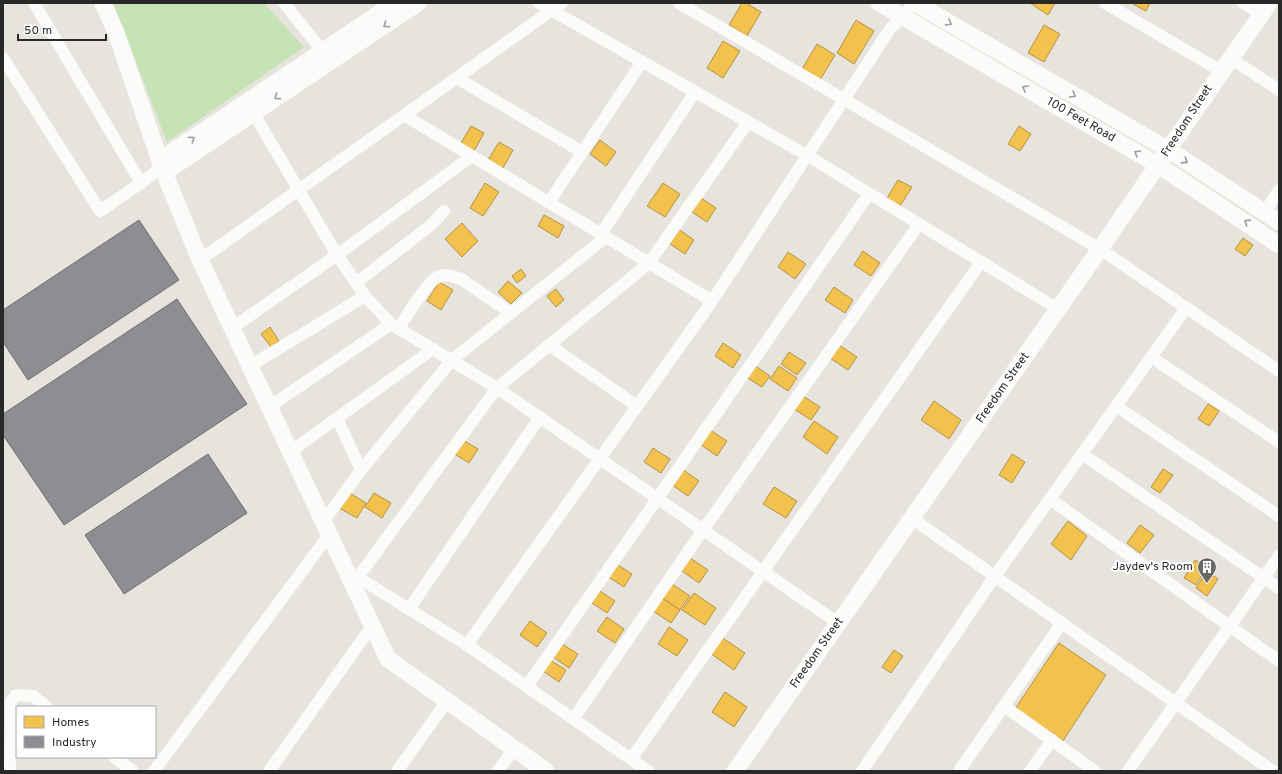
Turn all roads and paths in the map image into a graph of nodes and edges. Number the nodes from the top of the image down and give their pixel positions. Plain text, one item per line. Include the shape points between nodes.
1 (34, 3) edge
2 (103, 3) edge
3 (284, 3) edge
4 (395, 3) edge
5 (418, 3) edge
6 (539, 3) edge
7 (562, 3) edge
8 (679, 3) edge
9 (879, 3) edge
10 (915, 3) edge
11 (1105, 3) edge
12 (1243, 3) edge
13 (1265, 9) edge
14 (552, 10) junction
15 (901, 16) junction
16 (327, 56) junction
17 (3, 58) edge
18 (642, 62) junction
19 (1226, 64) junction
20 (457, 78) junction
21 (1279, 90) edge
22 (695, 92) junction
23 (844, 100) junction
24 (250, 108) junction
25 (404, 115) junction
26 (748, 122) junction
27 (1169, 150) junction
28 (582, 152) junction
29 (472, 156) junction
30 (808, 156) junction
31 (1158, 165) junction
32 (163, 166) junction
33 (141, 183) junction
34 (299, 189) junction
35 (1279, 190) edge
36 (869, 194) junction
37 (549, 202) junction
38 (444, 211) dead end
39 (1265, 212) junction
40 (1279, 222) edge
41 (919, 224) junction
42 (603, 236) junction
43 (1279, 245) edge
44 (1100, 250) junction
45 (337, 255) junction
46 (200, 260) junction
47 (981, 262) junction
48 (649, 263) junction
49 (356, 283) junction
50 (365, 296) junction
51 (712, 301) junction
52 (1186, 308) junction
53 (1058, 309) junction
54 (511, 313) junction
55 (394, 326) junction
56 (232, 328) junction
57 (549, 345) junction
58 (433, 349) junction
59 (1151, 357) junction
60 (452, 360) junction
61 (250, 366) junction
62 (1279, 371) edge
63 (497, 388) junction
64 (637, 406) junction
65 (1116, 406) junction
66 (269, 408) junction
67 (540, 417) junction
68 (337, 418) junction
69 (1279, 442) edge
70 (290, 452) junction
71 (1082, 454) junction
72 (600, 459) junction
73 (361, 470) junction
74 (659, 498) junction
75 (1050, 499) junction
76 (1279, 516) edge
77 (913, 519) junction
78 (326, 528) junction
79 (703, 530) junction
80 (1279, 556) edge
81 (764, 571) junction
82 (352, 574) junction
83 (995, 576) junction
84 (1264, 577) junction
85 (1279, 588) edge
86 (409, 609) junction
87 (838, 622) junction
88 (1062, 623) junction
89 (372, 626) junction
90 (1230, 626) junction
91 (467, 644) junction
92 (1279, 661) edge
93 (527, 686) junction
94 (446, 701) junction
95 (1176, 703) junction
96 (46, 706) edge
97 (1004, 706) junction
98 (574, 718) junction
99 (1052, 740) junction
100 (514, 748) junction
101 (115, 758) edge
102 (631, 759) junction
103 (10, 771) edge
104 (133, 771) edge
105 (154, 771) edge
106 (269, 771) edge
107 (397, 771) edge
108 (498, 771) edge
109 (546, 771) edge
110 (648, 771) edge
111 (735, 771) edge
112 (862, 771) edge
113 (959, 771) edge
114 (1030, 771) edge
115 (1095, 771) edge
116 (1128, 771) edge
117 (1273, 771) edge

1 - 33 street
2 - 32 street via 117,35
3 - 16 street
4 - 16 street
5 -> 16 street
6 - 14 street
7 - 14 street
8 - 23 street
9 - 15 street, 100 Feet Road
10 - 15 street
10 -> 27 street, 100 Feet Road
11 - 19 street
12 - 13 street
13 - 19 street, Freedom Street
14 - 18 street
14 - 20 street
15 - 23 street
31 -> 15 street, 100 Feet Road
16 - 24 street
17 - 33 street via 100,211
18 - 22 street
18 - 28 street
19 - 21 street
19 - 27 street, Freedom Street
20 - 25 street
20 - 28 street
22 - 26 street
22 - 42 street
23 - 30 street
23 - 44 street
24 - 32 street
24 - 34 street
25 - 29 street
25 - 34 street
26 - 30 street
26 - 48 street
27 - 31 street, Freedom Street
27 -> 39 street, 100 Feet Road
28 - 37 street
29 - 37 street
29 - 45 street
30 - 36 street
30 - 51 street
43 -> 31 street, 100 Feet Road
31 - 44 street, Freedom Street
32 - 33 street
32 - 46 street
34 - 45 street
34 - 46 street
35 - 39 street
36 - 41 street
36 - 74 street
37 - 42 street
38 - 49 street via 431,225
39 - 40 street, 100 Feet Road
41 - 47 street
41 - 79 street
42 - 48 street
42 - 54 street
44 - 52 street
44 - 53 street, Freedom Street
45 - 49 street
45 - 56 street
46 - 56 street
47 - 53 street
47 - 81 street
48 - 51 street
48 - 57 street
49 - 50 street
50 - 55 street
50 - 61 street
51 - 64 street
52 - 59 street
52 - 62 street
53 - 77 street, Freedom Street
54 - 55 street via 461,279 443,275 432,281
54 - 60 street
55 - 58 street
55 - 66 street
56 - 61 street
57 - 63 street
57 - 64 street
58 - 60 street
58 - 68 street
59 - 65 street
59 - 69 street
60 - 63 street
60 - 73 street
61 - 66 street
63 - 67 street
63 - 82 street
64 - 72 street
65 - 71 street
65 - 76 street
66 - 70 street
67 - 72 street
67 - 86 street
68 - 70 street
68 - 73 street
70 - 78 street
71 - 75 street
71 - 84 street
72 - 74 street
72 - 91 street
73 - 78 street
74 - 79 street
74 - 93 street
75 - 83 street
75 - 90 street
77 - 83 street
77 - 87 street, Freedom Street
78 - 82 street
78 - 105 street
79 - 81 street
79 - 98 street
80 - 84 street
81 - 87 street
81 - 102 street
82 - 86 street
82 - 89 street
83 - 88 street
83 - 112 street
84 - 85 street
84 - 90 street
86 - 91 street
87 - 111 street, Freedom Street
88 - 95 street
88 - 97 street
89 - 94 street via 388,659
89 - 106 street
90 - 92 street
90 - 95 street
91 - 93 street
93 - 98 street
94 - 100 street
94 - 107 street
95 - 116 street
95 - 117 street
96 - 103 street via 33,696 16,695 11,702
97 - 99 street
97 - 113 street
98 - 102 street
99 - 114 street
99 - 115 street
100 - 108 street
100 - 109 street
101 - 104 street
102 - 110 street

